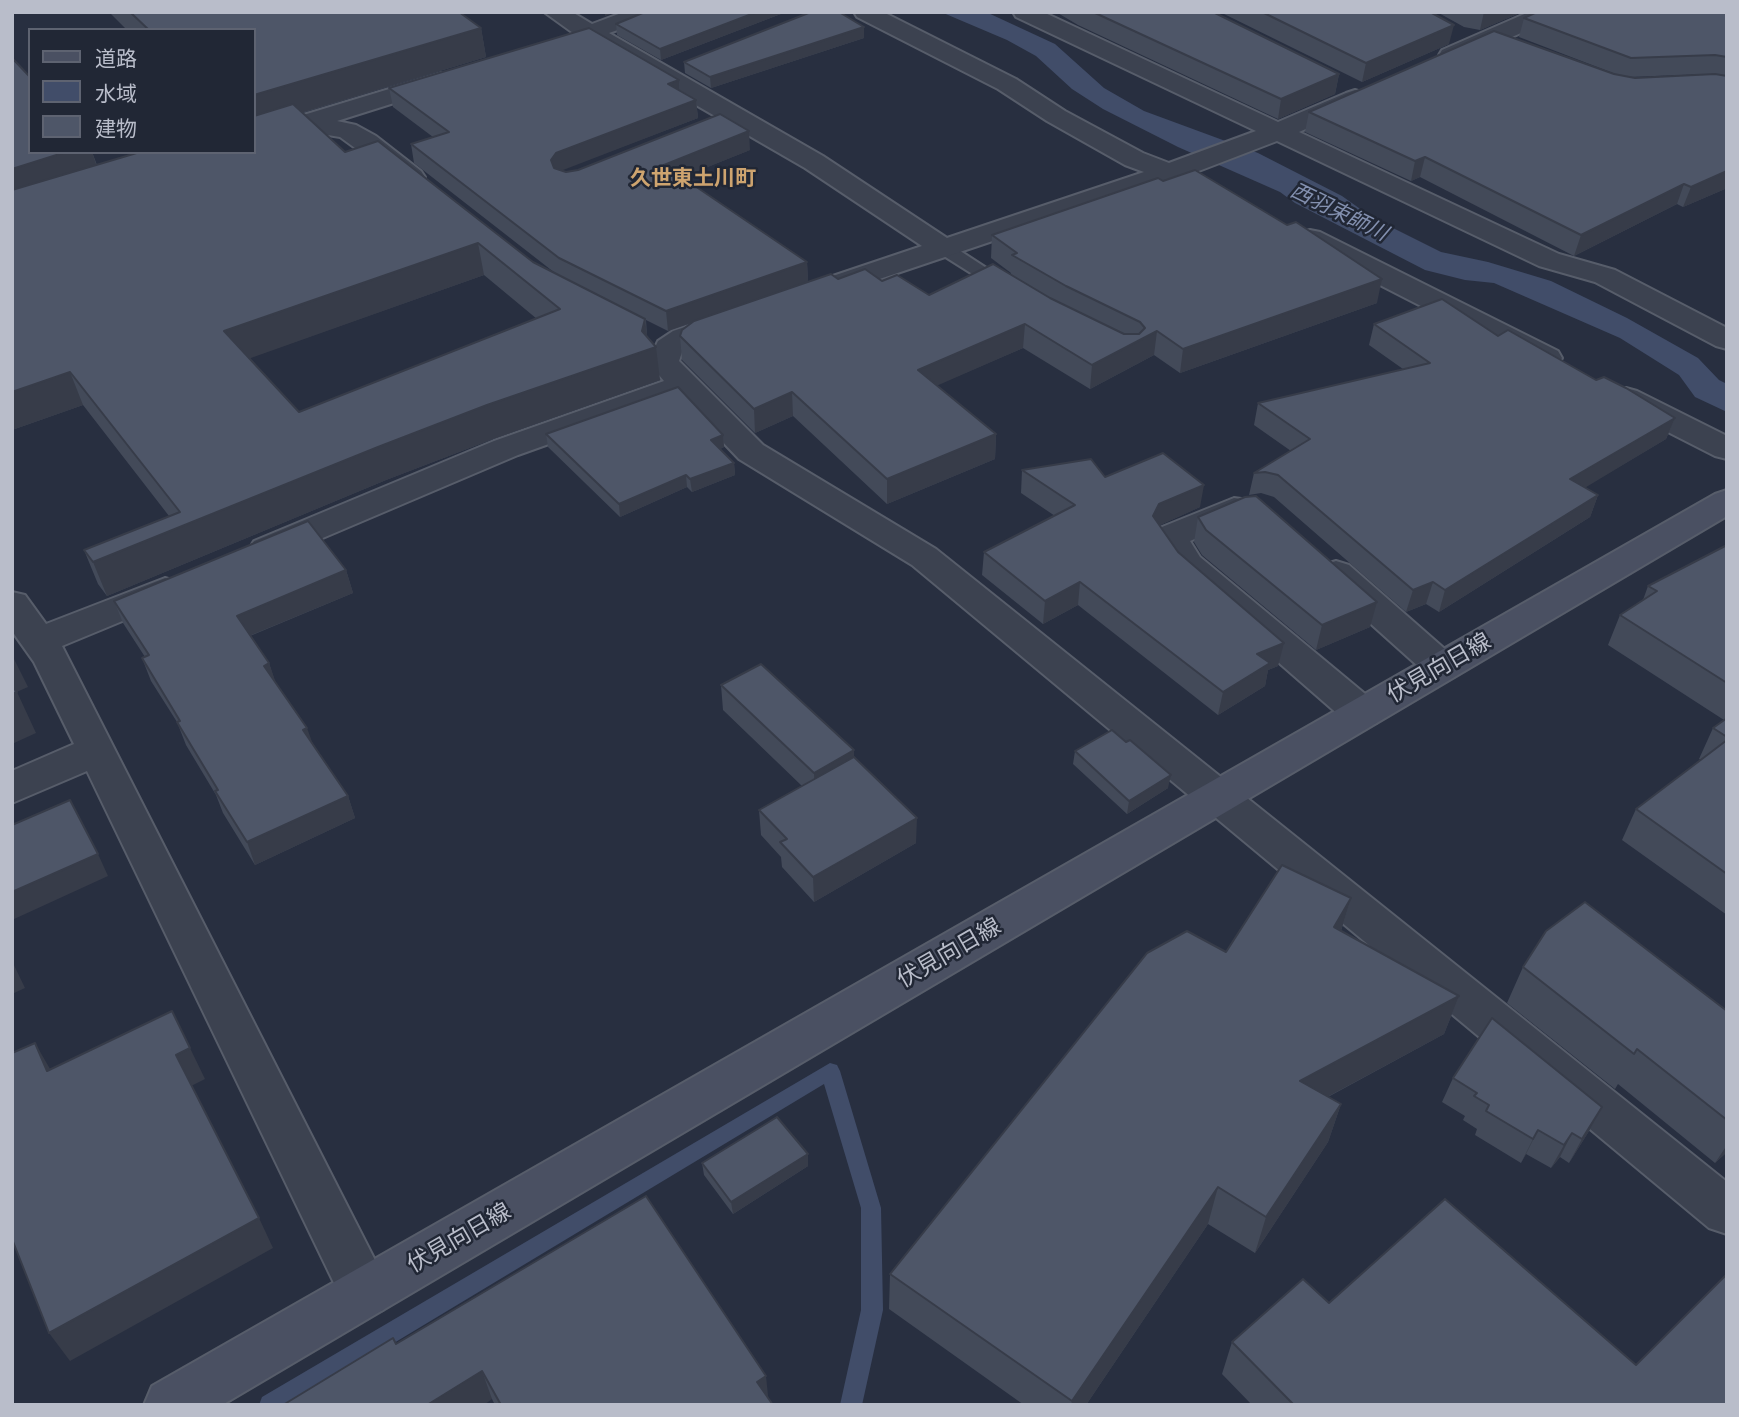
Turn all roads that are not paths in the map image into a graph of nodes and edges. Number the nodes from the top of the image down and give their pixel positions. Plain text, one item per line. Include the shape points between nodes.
1 (555, 12) edge
2 (647, 12) edge
3 (865, 12) edge
4 (1024, 12) edge
5 (1549, 12) edge
6 (1446, 30) edge
7 (581, 37) junction
8 (1480, 40) junction
9 (1522, 49) edge
10 (1435, 62) edge
11 (681, 64) dead end
12 (657, 73) junction
13 (459, 75) edge
14 (1337, 83) edge
15 (300, 123) junction
16 (1274, 133) junction
17 (256, 137) edge
18 (1175, 170) junction
19 (1209, 187) edge
20 (430, 191) edge
21 (1283, 225) edge
22 (942, 247) junction
23 (1021, 296) edge
24 (1727, 340) edge
25 (1566, 368) edge
26 (684, 385) junction
27 (1604, 387) edge
28 (1727, 449) edge
29 (1727, 501) edge
30 (1270, 516) edge
31 (1311, 551) edge
32 (242, 559) edge
33 (191, 579) edge
34 (12, 604) edge
35 (38, 641) junction
36 (1442, 667) junction
37 (1362, 713) junction
38 (97, 750) junction
39 (12, 788) edge
40 (1216, 797) junction
41 (1727, 1212) edge
42 (365, 1293) junction
43 (171, 1405) edge

1 - 7 street
2 - 7 street
3 - 18 street via 1007,84 1134,159
4 - 16 street
5 - 8 street
6 - 8 street
7 - 12 street
8 - 9 street via 1498,40
8 - 10 street
11 - 12 street
12 - 22 street via 721,121 814,162
13 - 15 street
14 - 16 street via 1368,92
15 - 17 street
15 - 20 street via 347,130
16 - 18 street
16 - 24 street via 1549,260 1605,276
18 - 19 street
18 - 22 street
21 - 25 street
22 - 23 lane
22 - 26 street via 684,337 657,341 663,362
26 - 32 street via 506,448
26 - 40 street via 751,452 924,558
27 - 28 street
29 - 36 main road, 伏見向日線
30 - 37 street via 1261,507 1234,509 1169,537 1188,565
31 - 36 street
33 - 35 street
34 - 35 street
35 - 38 street
36 - 37 main road, 伏見向日線
37 - 40 main road, 伏見向日線
38 - 39 street
38 - 42 street
40 - 41 street
40 - 42 main road, 伏見向日線
42 - 43 main road, 伏見向日線

